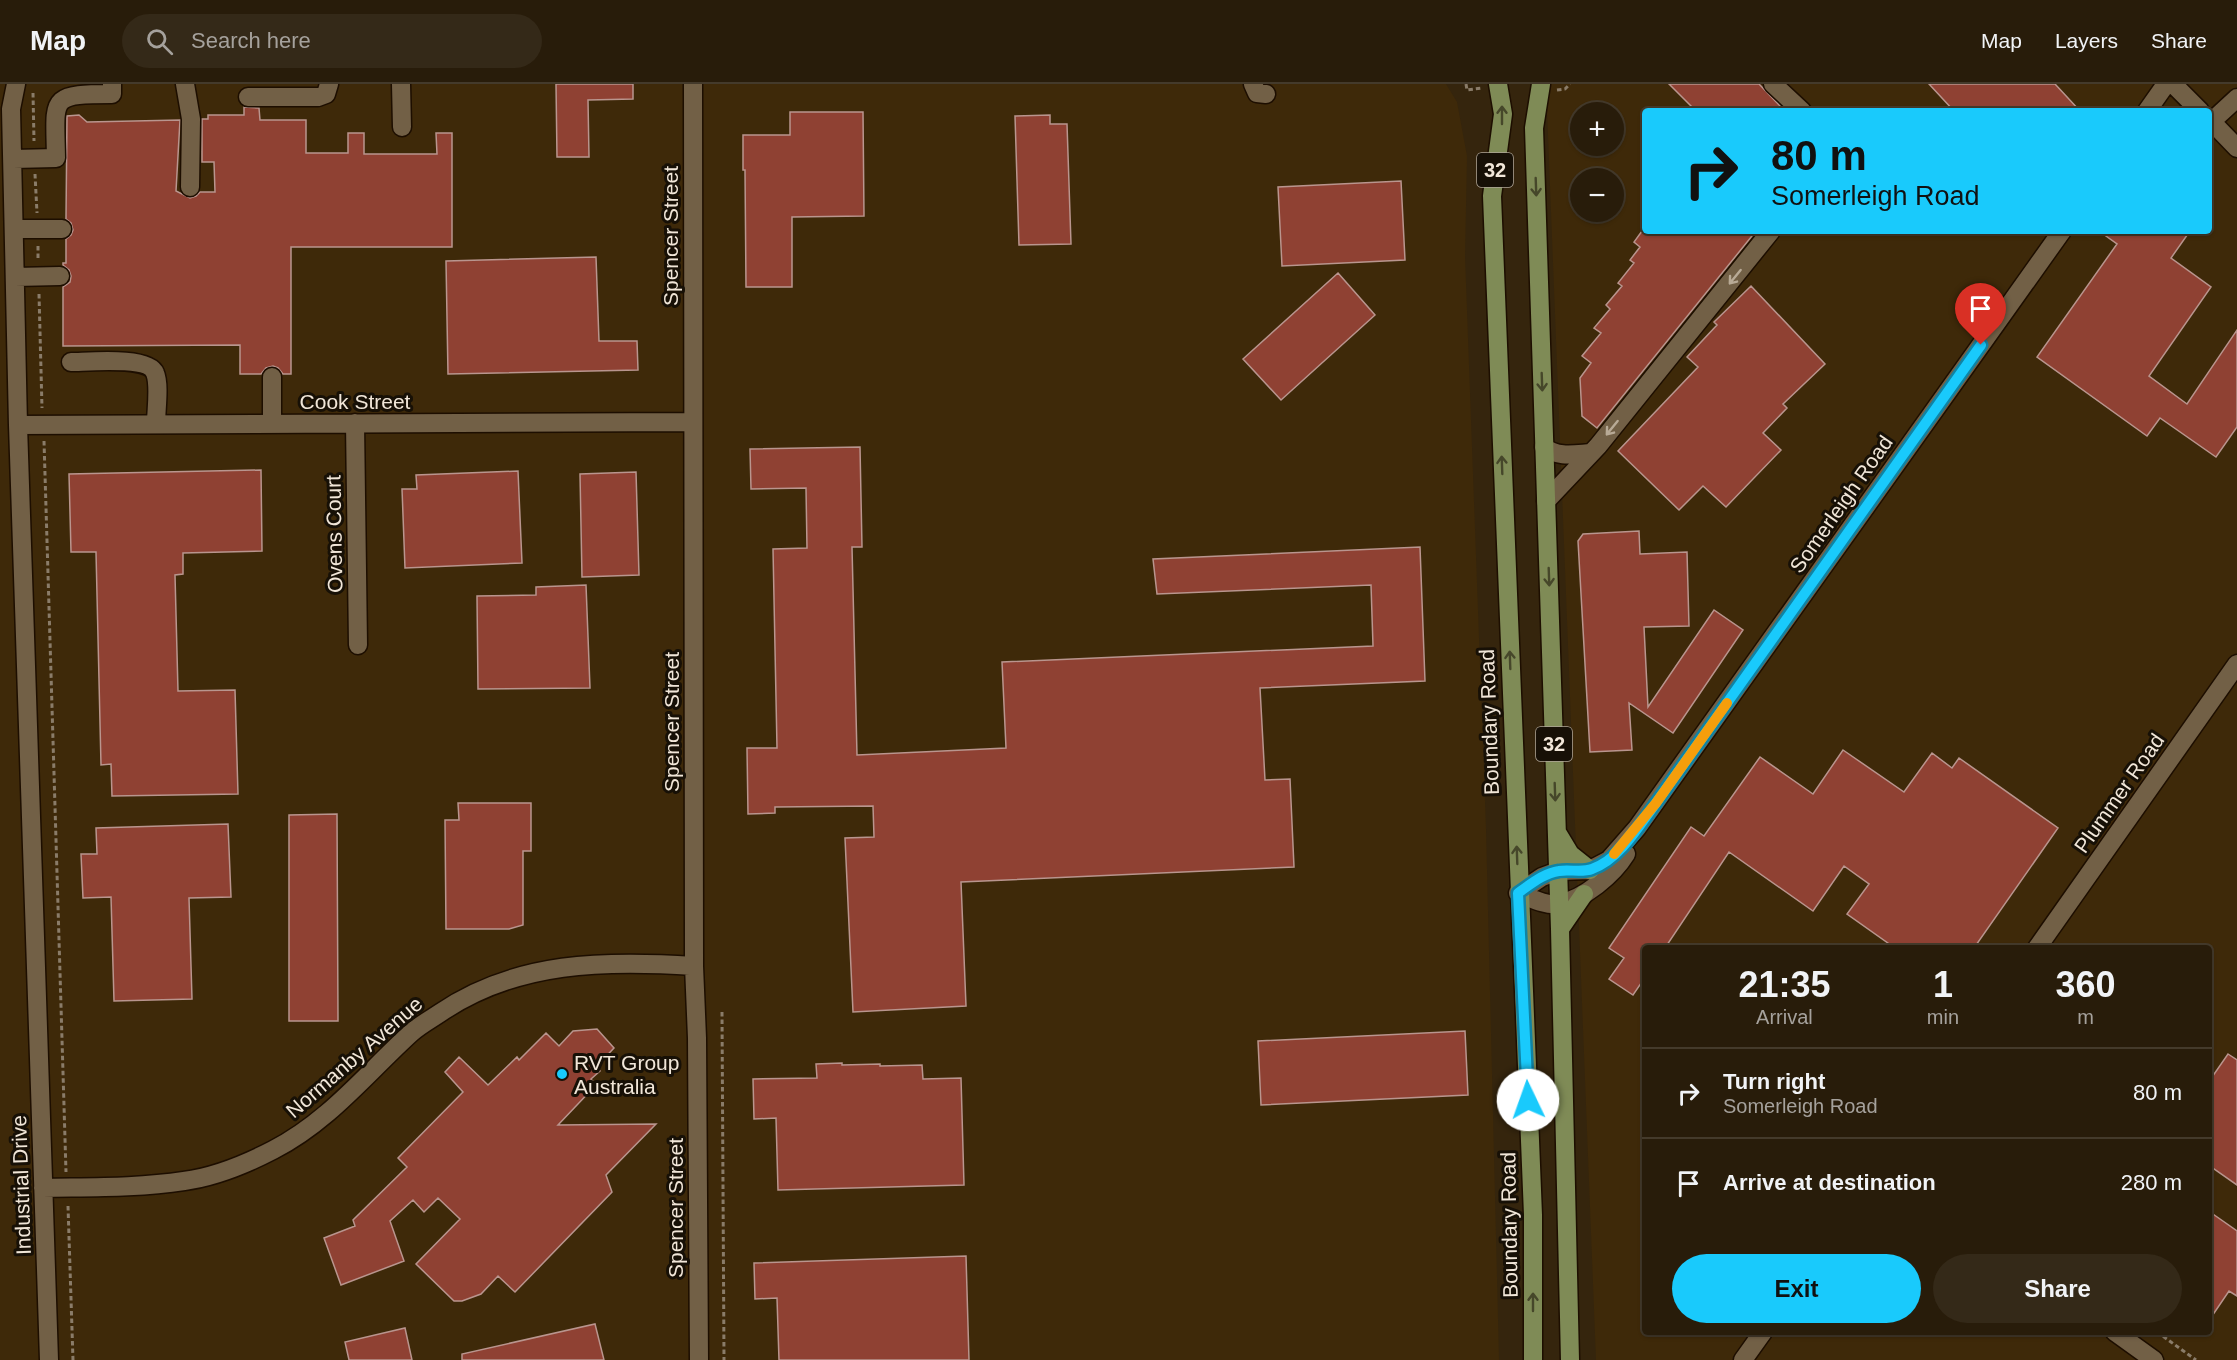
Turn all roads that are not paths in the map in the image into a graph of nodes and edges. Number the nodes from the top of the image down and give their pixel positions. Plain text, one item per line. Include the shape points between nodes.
1 (4, 84) edge
2 (112, 84) edge
3 (185, 84) edge
4 (329, 84) edge
5 (401, 84) edge
6 (693, 84) edge
7 (1498, 84) edge
8 (1541, 84) edge
9 (1773, 84) edge
10 (24, 85) edge
11 (2178, 86) edge
12 (248, 97) dead end
13 (2237, 98) edge
14 (1799, 108) edge
15 (2151, 108) edge
16 (2198, 108) edge
17 (11, 109) junction
18 (2212, 115) edge
19 (2212, 123) edge
20 (402, 127) dead end
21 (2237, 148) edge
22 (13, 159) junction
23 (190, 187) dead end
24 (14, 229) junction
25 (62, 229) dead end
26 (1769, 234) edge
27 (2060, 234) edge
28 (60, 276) dead end
29 (15, 277) junction
30 (71, 362) dead end
31 (272, 377) dead end
32 (692, 422) junction
33 (272, 423) junction
34 (355, 423) junction
35 (156, 424) junction
36 (18, 425) junction
37 (1544, 447) junction
38 (1591, 453) junction
39 (1546, 501) junction
40 (358, 645) dead end
41 (2237, 664) edge
42 (1656, 803) junction
43 (1557, 832) junction
44 (1590, 870) junction
45 (1558, 871) junction
46 (1518, 893) junction
47 (1584, 894) junction
48 (1559, 904) junction
49 (1560, 929) junction
50 (2039, 945) edge
51 (694, 966) junction
52 (43, 1188) junction
53 (1761, 1335) edge
54 (2119, 1335) edge
55 (49, 1360) edge
56 (699, 1360) edge
57 (1533, 1360) edge
58 (1570, 1360) edge
59 (1743, 1360) edge
60 (2154, 1360) edge

1 - 17 street, Industrial Drive
2 - 22 street via 112,94 76,94 60,101 55,115 56,158
3 - 23 street via 191,119
4 - 12 street via 326,94 318,97
5 - 20 street
6 - 32 street, Spencer Street
46 -> 7 main road, Boundary Road / 32 via 1492,196 1503,114
8 -> 37 main road, 32 via 1534,128
9 - 14 street
10 - 17 street, Industrial Drive
11 - 15 street
11 - 16 street
13 - 18 street
17 - 22 street, Industrial Drive
19 - 21 street
22 - 24 street, Industrial Drive
24 - 25 street
24 - 29 street, Industrial Drive
26 -> 38 street
27 - 42 street, Somerleigh Road
28 - 29 street
29 - 36 street, Industrial Drive
30 - 35 street via 147,364 155,371
31 - 33 street
32 - 34 street, Cook Street
32 - 51 street, Spencer Street
33 - 34 street, Cook Street
33 - 35 street, Cook Street
34 - 40 street, Ovens Court
35 - 36 street, Cook Street
36 - 52 street, Industrial Drive
37 - 38 street via 1558,454
37 - 39 main road, 32
38 - 39 street
39 -> 43 main road, 32
41 - 50 street, Plummer Road
42 - 44 street, Somerleigh Road via 1619,850
42 - 47 street, Somerleigh Road via 1619,864
43 - 44 main road via 1570,854
43 - 45 main road, 32
44 - 45 street
45 - 46 street
45 - 48 main road, 32
46 - 48 street via 1543,903
57 -> 46 main road, Boundary Road / 32 via 1533,1215
47 - 48 street, Somerleigh Road
47 - 49 main road
48 - 49 main road, 32
49 - 58 main road, 32
51 - 52 street, Normanby Avenue via 560,967 488,986 413,1031 335,1108 301,1135 272,1151 185,1181
51 - 56 street, Spencer Street
52 - 55 street, Industrial Drive
53 - 59 street
54 - 60 street

